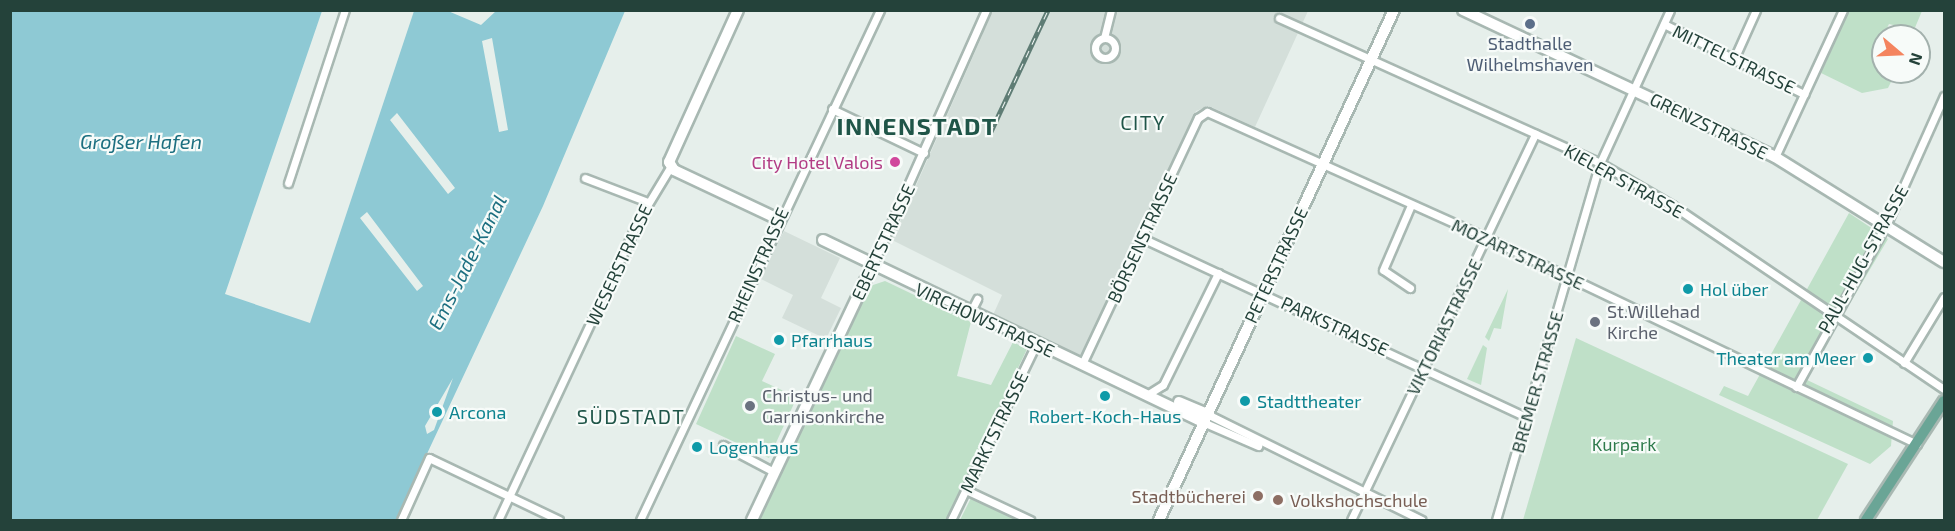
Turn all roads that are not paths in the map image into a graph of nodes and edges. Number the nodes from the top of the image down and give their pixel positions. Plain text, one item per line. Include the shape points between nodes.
1 (345, 10) edge
2 (738, 10) edge
3 (879, 10) edge
4 (986, 10) edge
5 (1111, 10) edge
6 (1394, 10) edge
7 (1463, 10) edge
8 (1670, 10) edge
9 (1756, 10) edge
10 (1843, 10) edge
11 (1279, 18) dead end
12 (1664, 24) junction
13 (1104, 38) dead end
14 (1371, 59) junction
15 (1734, 59) junction
16 (1634, 90) junction
17 (1804, 94) junction
18 (1944, 96) edge
19 (832, 109) junction
20 (1204, 113) joint
21 (1535, 134) junction
22 (924, 153) junction
23 (1775, 158) junction
24 (1600, 163) junction
25 (671, 166) junction
26 (1322, 166) junction
27 (585, 178) dead end
28 (288, 183) dead end
29 (648, 202) junction
30 (1411, 205) junction
31 (778, 219) junction
32 (1885, 226) junction
33 (1142, 238) junction
34 (1487, 238) junction
35 (823, 240) dead end
36 (1944, 262) edge
37 (872, 266) junction
38 (1218, 273) junction
39 (1568, 276) junction
40 (1410, 288) dead end
41 (1262, 293) junction
42 (1944, 297) edge
43 (977, 299) dead end
44 (970, 314) junction
45 (1832, 314) junction
46 (1036, 344) junction
47 (1904, 363) junction
48 (1082, 364) junction
49 (1424, 367) junction
50 (1796, 386) junction
51 (1944, 390) edge
52 (1150, 393) junction
53 (1944, 401) edge
54 (1526, 417) junction
55 (1207, 419) junction
56 (1917, 444) junction
57 (723, 445) dead end
58 (774, 472) junction
59 (966, 490) junction
60 (1364, 493) junction
61 (511, 497) junction
62 (401, 520) edge
63 (498, 520) edge
64 (559, 520) edge
65 (640, 520) edge
66 (752, 520) edge
67 (951, 520) edge
68 (1030, 520) edge
69 (1159, 520) edge
70 (1352, 520) edge
71 (1421, 520) edge
72 (1496, 520) edge
73 (1866, 520) edge

1 - 28 street
2 - 25 main road, WESERSTRASSE via 672,151
3 - 19 street, RHEINSTRASSE
4 - 22 street, EBERTSTRASSE
5 - 13 street
6 - 14 main road, PETERSTRASSE
7 - 16 main road, GRENZSTRASSE
8 - 12 street, BREMER STRASSE
9 - 15 street
10 - 17 street
11 - 14 street, KIELER STRASSE
12 - 15 street, MITTELSTRASSE
12 - 16 street, BREMER STRASSE
14 - 21 street, KIELER STRASSE
14 - 26 main road, PETERSTRASSE
15 - 17 street, MITTELSTRASSE
16 - 23 main road, GRENZSTRASSE
16 - 24 street, BREMER STRASSE
17 - 23 street
18 - 32 street, PAUL-HUG-STRASSE
19 - 22 street
19 - 31 street, RHEINSTRASSE
20 - 26 street, MOZARTSTRASSE
20 - 33 street, BÖRSENSTRASSE
21 - 24 street, KIELER STRASSE
21 - 34 street, VIKTORIASTRASSE
22 - 37 street, EBERTSTRASSE
23 - 32 main road, GRENZSTRASSE
24 - 39 street, BREMER STRASSE
24 - 45 street, KIELER STRASSE
25 - 29 street, WESERSTRASSE
25 - 31 main road
26 - 30 street, MOZARTSTRASSE
26 - 41 main road, PETERSTRASSE
27 - 29 street
29 - 61 street, WESERSTRASSE
30 - 34 street, MOZARTSTRASSE
30 - 40 street via 1383,270
31 - 65 street, RHEINSTRASSE
32 - 36 main road, GRENZSTRASSE
32 - 45 street, PAUL-HUG-STRASSE
33 - 38 street, PARKSTRASSE
33 - 48 street, BÖRSENSTRASSE
34 - 39 street, MOZARTSTRASSE
34 - 49 street, VIKTORIASTRASSE
35 - 37 main road, VIRCHOWSTRASSE
37 - 44 main road, VIRCHOWSTRASSE
37 - 58 main road, EBERTSTRASSE
38 - 41 street, PARKSTRASSE
38 - 52 street via 1169,371
39 - 50 street, MOZARTSTRASSE
39 - 54 street, BREMER STRASSE
41 - 49 street, PARKSTRASSE
41 - 55 main road, PETERSTRASSE
42 - 47 street
43 - 44 street
44 - 46 main road, VIRCHOWSTRASSE
45 - 47 street, KIELER STRASSE
45 - 50 street, PAUL-HUG-STRASSE
46 - 48 main road, VIRCHOWSTRASSE
46 - 59 street, MARKTSTRASSE
47 - 51 street, KIELER STRASSE
48 - 52 main road, VIRCHOWSTRASSE
49 - 54 street, PARKSTRASSE
49 - 60 street, VIKTORIASTRASSE
50 - 56 street, MOZARTSTRASSE
52 - 55 main road, VIRCHOWSTRASSE
53 - 56 main road
54 - 72 street, BREMER STRASSE
55 - 60 street, VIRCHOWSTRASSE
55 - 69 main road, PETERSTRASSE
56 - 73 main road
57 - 58 street
58 - 66 main road, EBERTSTRASSE
59 - 67 street, MARKTSTRASSE
59 - 68 street
60 - 70 street, VIKTORIASTRASSE
60 - 71 street, VIRCHOWSTRASSE
61 - 62 street via 429,458
61 - 63 street, WESERSTRASSE
61 - 64 street

